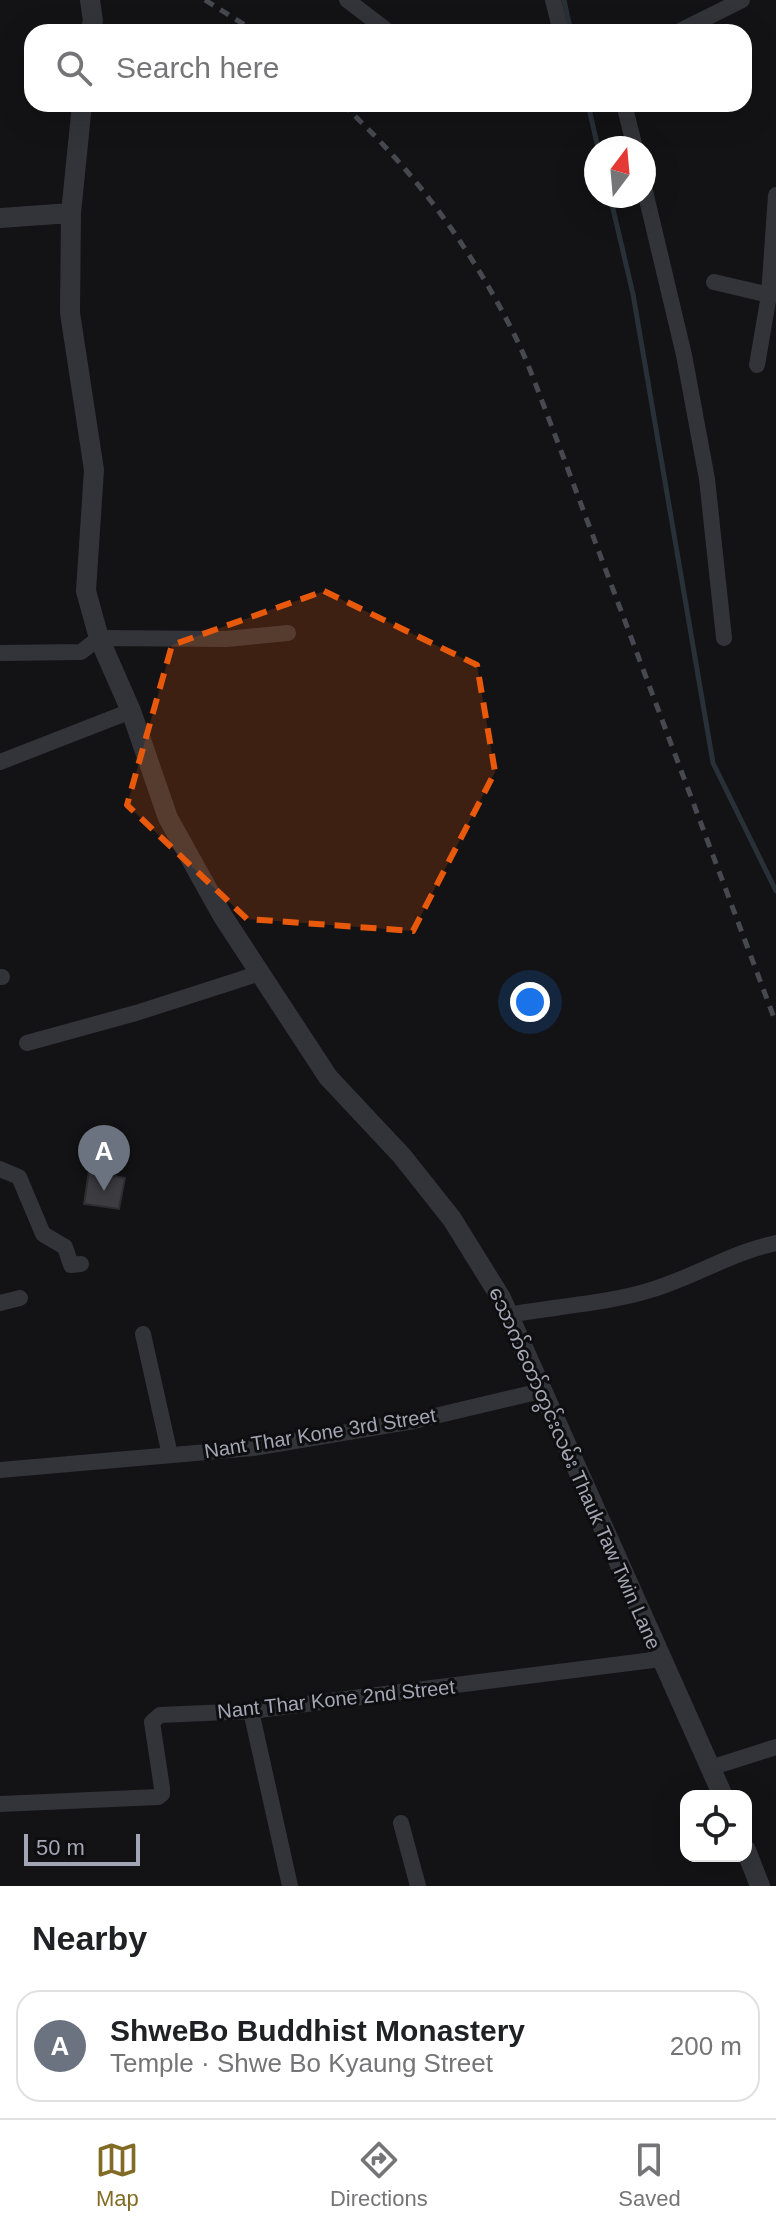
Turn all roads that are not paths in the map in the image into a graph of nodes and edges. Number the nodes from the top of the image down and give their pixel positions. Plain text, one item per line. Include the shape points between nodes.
1 (90, 0) edge
2 (347, 0) edge
3 (553, 0) edge
4 (742, 0) edge
5 (92, 24) edge
6 (378, 24) edge
7 (559, 24) edge
8 (694, 24) edge
9 (81, 112) edge
10 (626, 112) edge
11 (632, 136) edge
12 (776, 195) edge
13 (649, 208) edge
14 (71, 213) junction
15 (0, 218) edge
16 (714, 282) dead end
17 (772, 295) edge
18 (757, 365) dead end
19 (288, 633) dead end
20 (99, 638) junction
21 (724, 638) dead end
22 (0, 653) edge
23 (131, 711) junction
24 (0, 762) edge
25 (260, 973) junction
26 (27, 1043) dead end
27 (0, 1169) edge
28 (776, 1243) edge
29 (81, 1264) dead end
30 (20, 1298) dead end
31 (0, 1303) edge
32 (508, 1315) junction
33 (143, 1334) dead end
34 (541, 1391) junction
35 (170, 1455) junction
36 (0, 1470) edge
37 (661, 1659) junction
38 (251, 1711) junction
39 (776, 1747) edge
40 (710, 1768) junction
41 (720, 1790) edge
42 (0, 1804) edge
43 (401, 1823) dead end
44 (751, 1862) edge
45 (290, 1886) edge
46 (418, 1886) edge
47 (760, 1886) edge

1 - 5 street
2 - 6 street
3 - 7 street
4 - 8 street
9 - 14 street, သောက်တော်တွင်းလမ်း Thauk Taw Twin Lane
10 - 11 street
12 - 17 street
13 - 21 street via 707,479
14 - 15 street
14 - 20 street, သောက်တော်တွင်းလမ်း Thauk Taw Twin Lane via 70,313 94,470 86,591
16 - 17 street
17 - 18 street
19 - 20 street via 226,639
20 - 22 street via 81,652
20 - 23 street, သောက်တော်တွင်းလမ်း Thauk Taw Twin Lane
23 - 24 street
23 - 25 street, သောက်တော်တွင်းလမ်း Thauk Taw Twin Lane via 168,818
25 - 26 street
25 - 32 street, သောက်တော်တွင်းလမ်း Thauk Taw Twin Lane via 328,1077 452,1219
27 - 29 street via 19,1177 43,1234 65,1247 71,1265
28 - 32 street via 655,1289
30 - 31 street
32 - 34 street, သောက်တော်တွင်းလမ်း Thauk Taw Twin Lane
33 - 35 street
34 - 35 street, Nant Thar Kone 3rd Street via 414,1421 253,1448
34 - 37 street, သောက်တော်တွင်းလမ်း Thauk Taw Twin Lane
35 - 36 street, Nant Thar Kone 3rd Street
37 - 38 street, Nant Thar Kone 2nd Street
37 - 40 street, သောက်တော်တွင်းလမ်း Thauk Taw Twin Lane
38 - 42 street, Nant Thar Kone 2nd Street via 155,1718 162,1788 158,1797
38 - 45 street
39 - 40 street
40 - 41 street, သောက်တော်တွင်းလမ်း Thauk Taw Twin Lane
43 - 46 street
44 - 47 street

